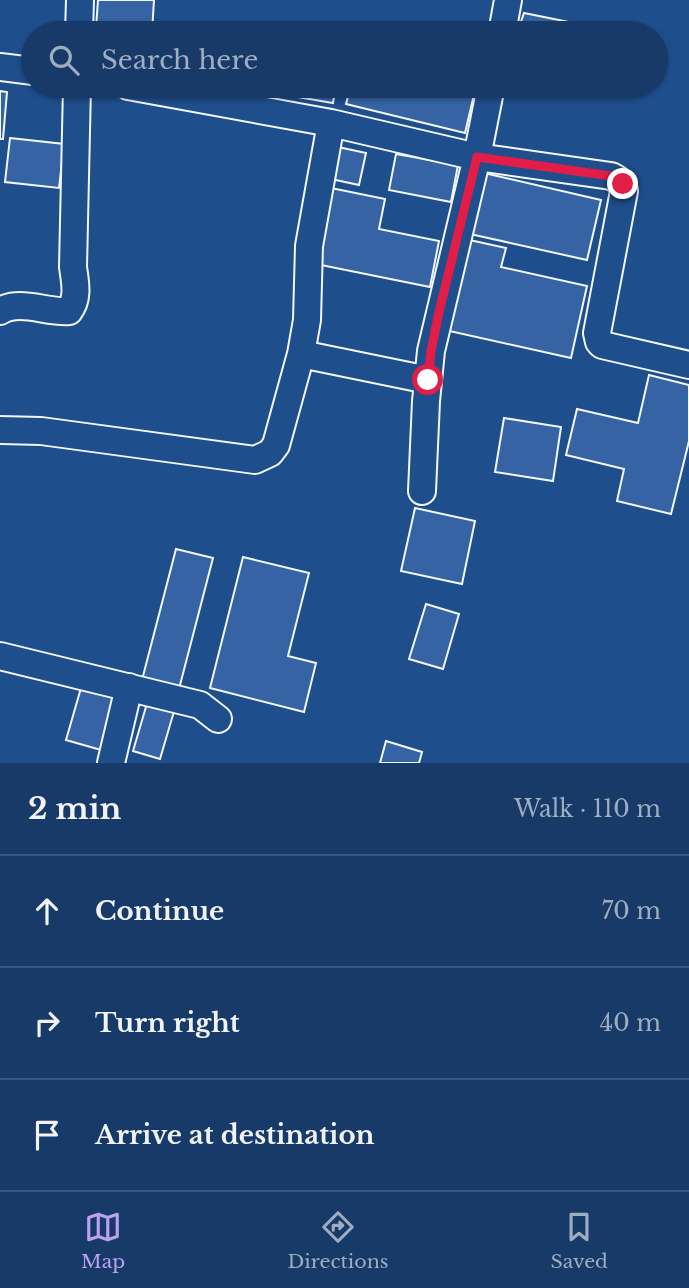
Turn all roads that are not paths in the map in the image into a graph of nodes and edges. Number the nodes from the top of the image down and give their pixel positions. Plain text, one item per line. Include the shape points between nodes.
1 (80, 0) edge
2 (508, 0) edge
3 (79, 21) edge
4 (504, 21) edge
5 (0, 67) edge
6 (21, 70) edge
7 (77, 98) edge
8 (194, 98) edge
9 (489, 98) edge
10 (331, 123) junction
11 (477, 157) junction
12 (0, 311) edge
13 (301, 354) junction
14 (689, 365) edge
15 (428, 380) junction
16 (0, 429) edge
17 (422, 491) dead end
18 (0, 656) edge
19 (129, 687) junction
20 (218, 719) dead end
21 (111, 763) edge

1 - 3 street
2 - 4 street
5 - 6 street
7 - 12 street via 74,304 69,311 59,312 15,306
8 - 10 street
9 - 11 street
10 - 11 street
10 - 13 street via 309,246
11 - 14 street via 618,179 624,191 599,342
11 - 15 street via 439,312
13 - 15 street
13 - 16 street via 276,445 255,460
15 - 17 street
18 - 19 street
19 - 20 street via 200,705
19 - 21 street

